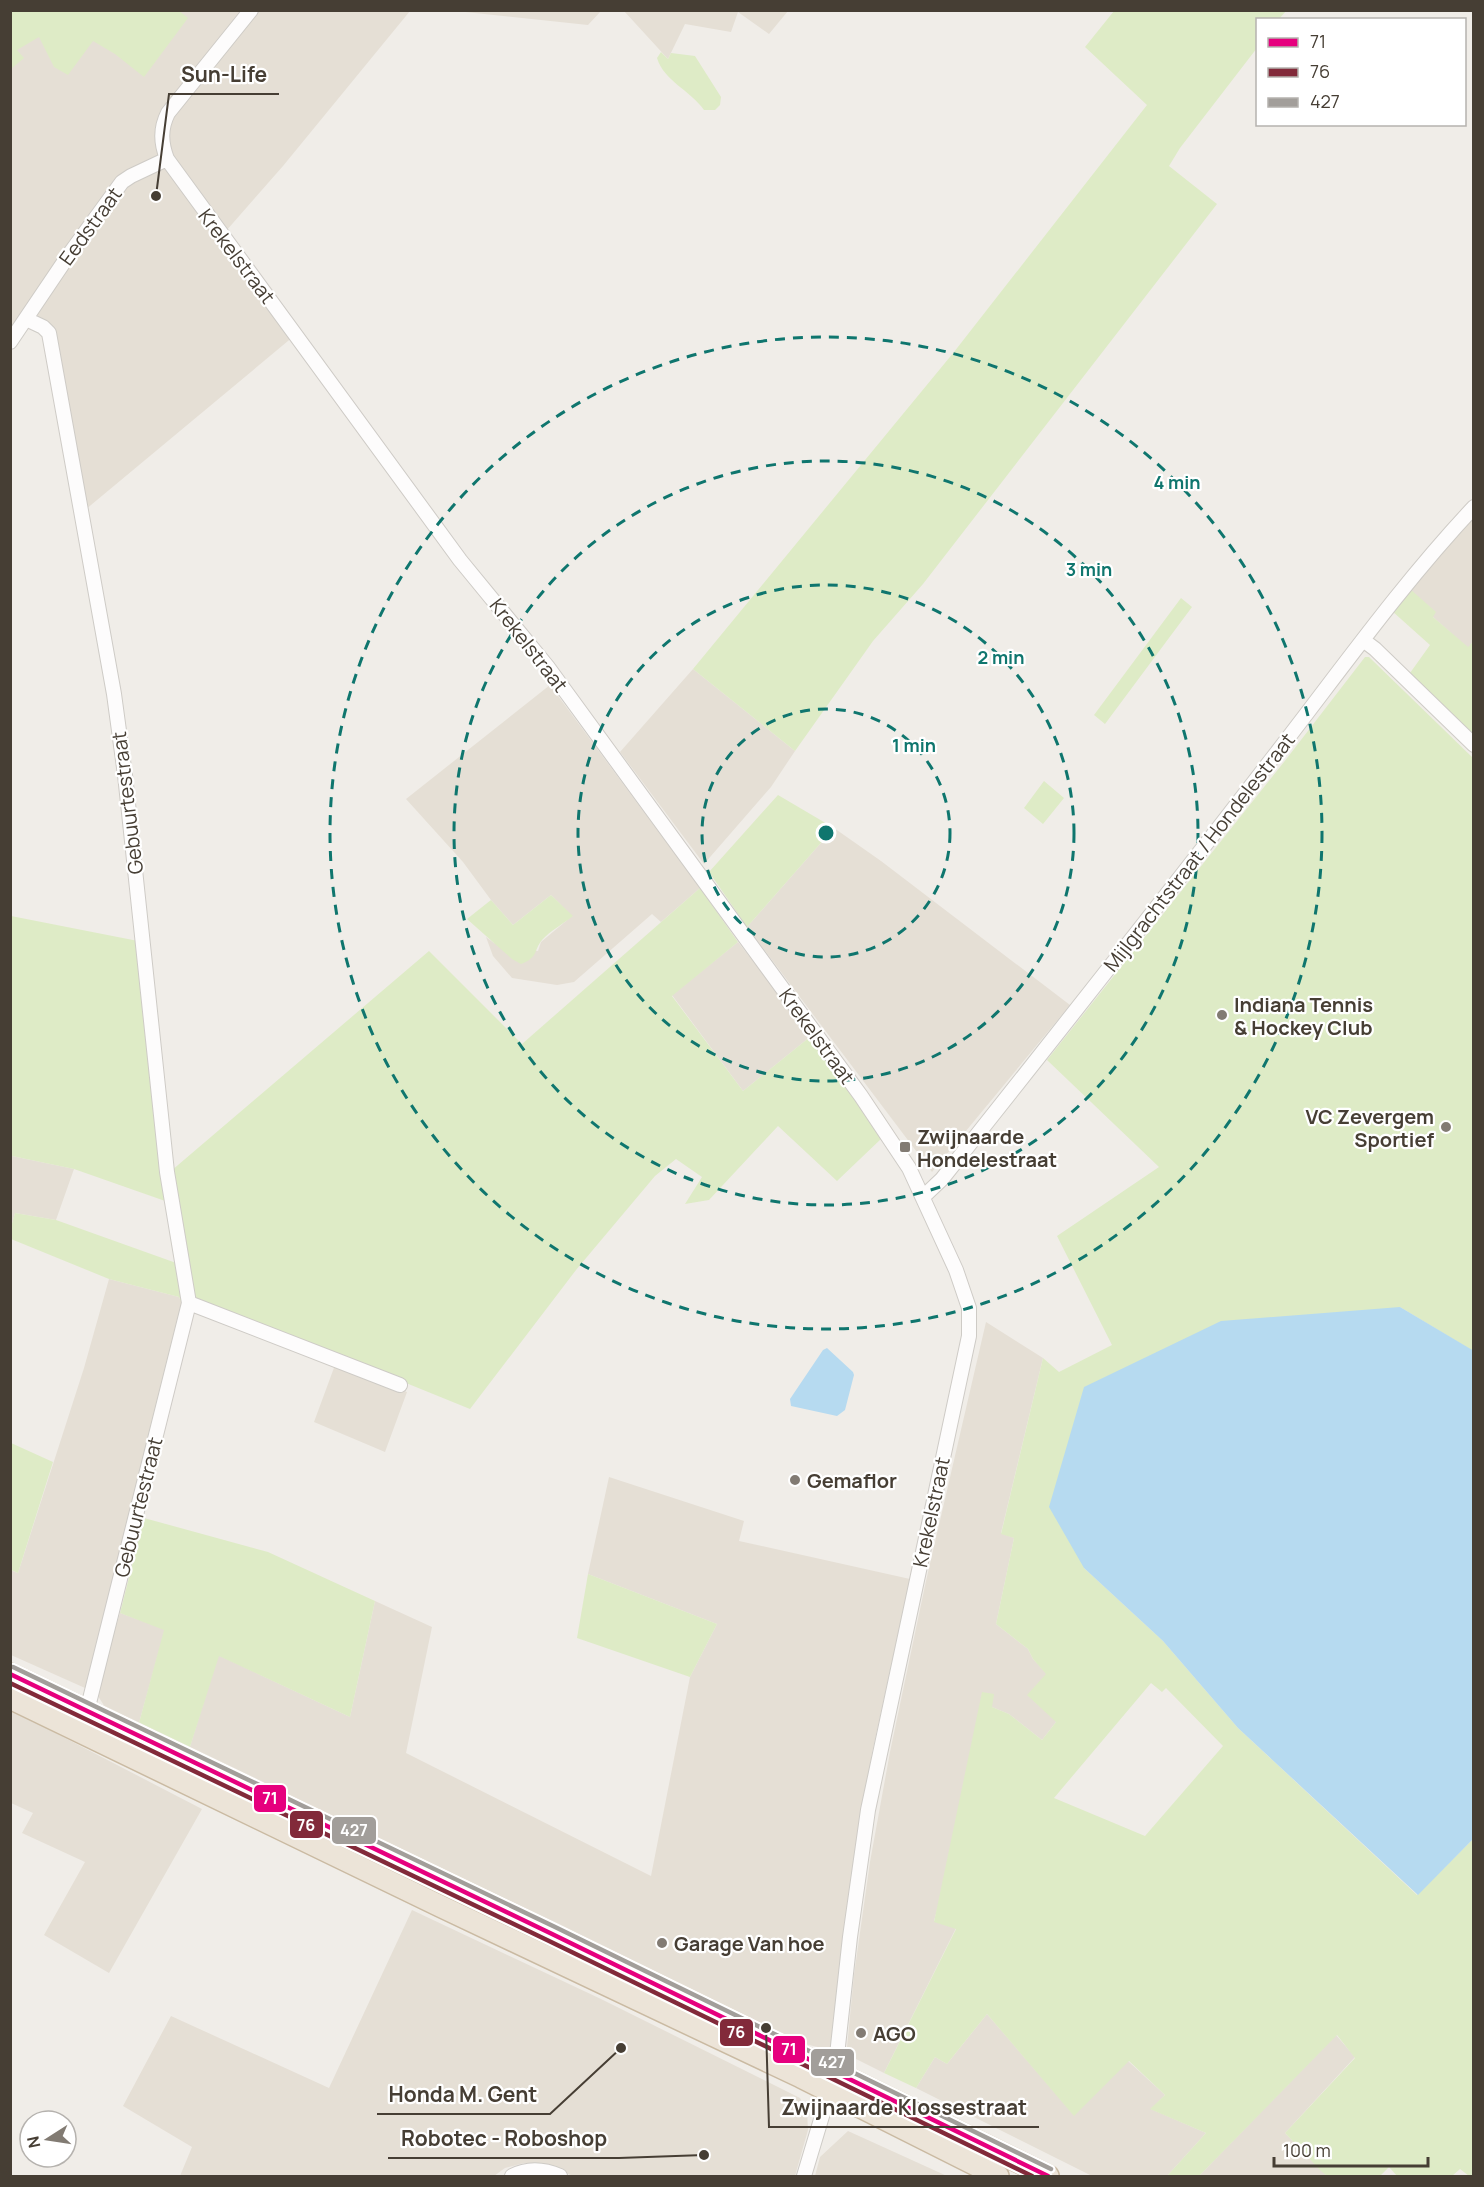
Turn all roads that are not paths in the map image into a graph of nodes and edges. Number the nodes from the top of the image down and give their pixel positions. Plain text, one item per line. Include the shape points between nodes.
1 (251, 10) edge
2 (167, 159) junction
3 (26, 319) junction
4 (10, 342) edge
5 (1473, 507) edge
6 (1363, 640) junction
7 (1473, 745) edge
8 (923, 1197) junction
9 (189, 1303) junction
10 (400, 1385) dead end
11 (10, 1674) edge
12 (10, 1698) edge
13 (87, 1711) junction
14 (832, 2083) junction
15 (512, 2176) edge
16 (560, 2176) edge
17 (804, 2176) edge
18 (998, 2176) edge
19 (1048, 2176) edge

1 - 2 street via 168,113 162,132
2 - 3 street, Eedstraat via 122,182
2 - 8 street, Krekelstraat via 460,560 547,666 861,1095 898,1150
3 - 4 street, Eedstraat
3 - 9 street, Gebuurtestraat via 49,333 114,694 167,1172
5 - 6 street, Mijlgrachtstraat / Hondelestraat via 1410,578
6 - 7 street
6 - 8 street, Mijlgrachtstraat / Hondelestraat via 1014,1088 942,1179
8 - 14 street, Krekelstraat via 969,1308 969,1336 868,1809
9 - 10 street
9 - 13 street, Gebuurtestraat
11 - 13 highway
12 - 14 highway
13 - 14 highway via 550,1933
14 - 17 street, Krekelstraat
14 - 18 highway
14 - 19 highway
15 - 16 street via 538,2170

